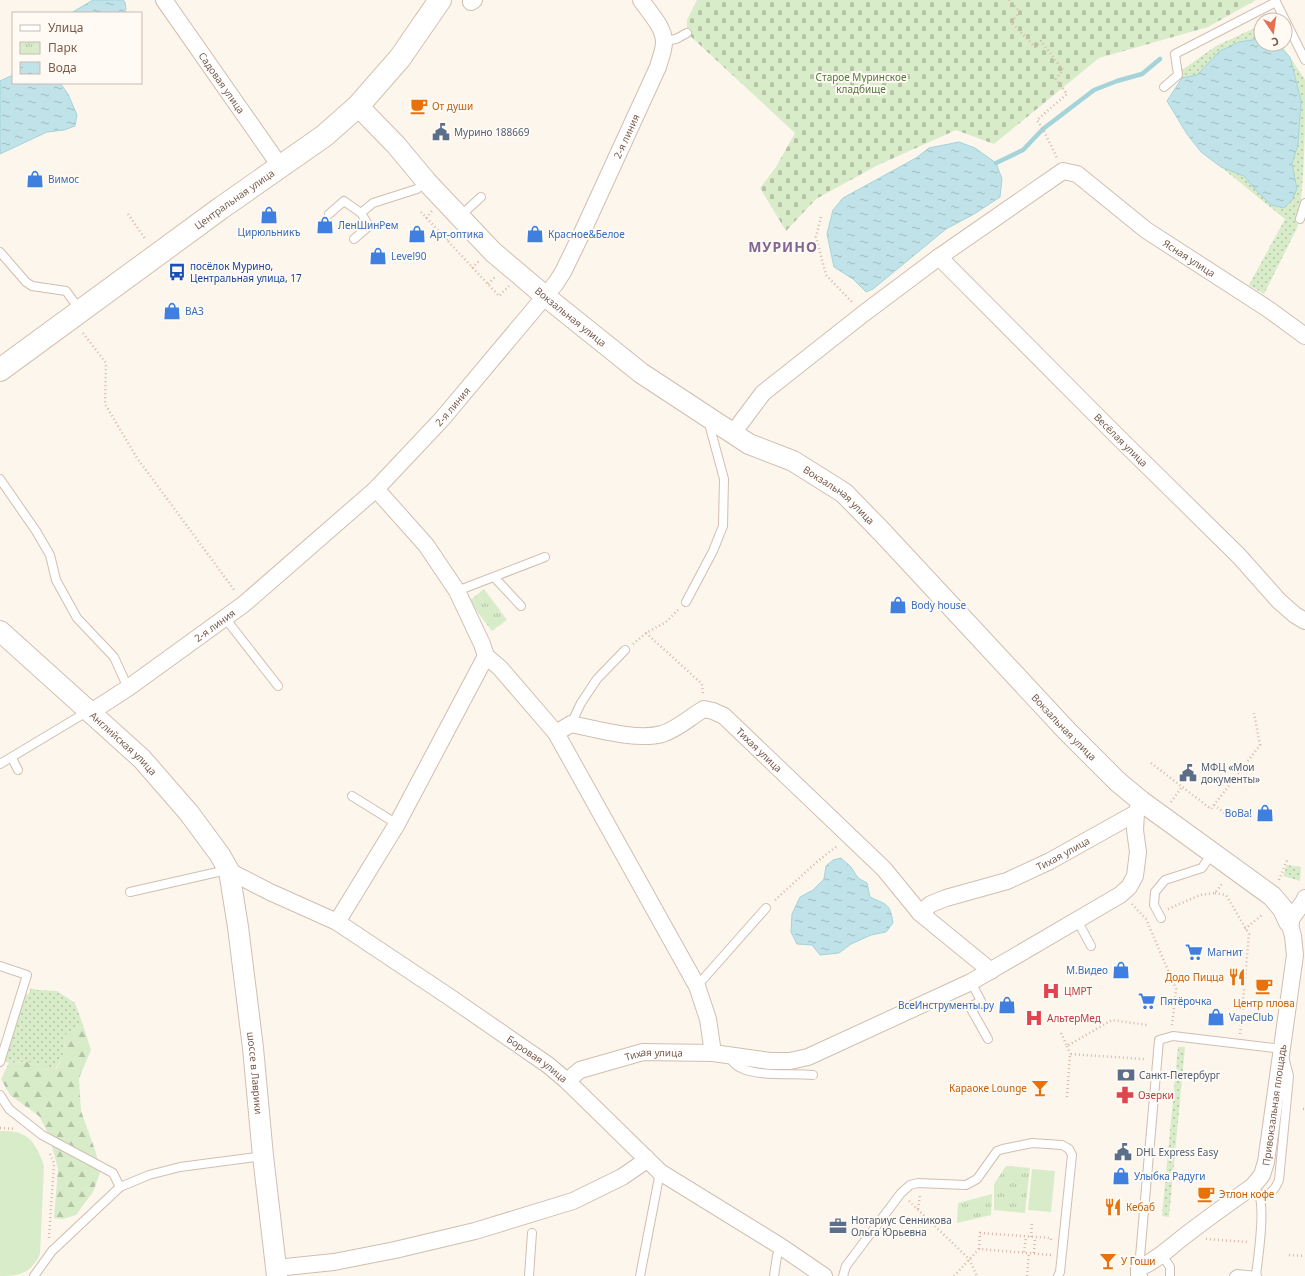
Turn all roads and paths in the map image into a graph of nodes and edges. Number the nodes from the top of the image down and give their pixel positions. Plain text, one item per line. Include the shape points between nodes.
1 (164, 0) edge
2 (440, 0) edge
3 (641, 0) edge
4 (1009, 0) edge
5 (1275, 1) edge
6 (687, 32) dead end
7 (664, 41) junction
8 (1305, 60) edge
9 (1164, 88) dead end
10 (358, 106) junction
11 (280, 166) junction
12 (1070, 172) junction
13 (426, 181) junction
14 (481, 197) dead end
15 (1305, 203) edge
16 (421, 212) dead end
17 (361, 213) junction
18 (128, 214) dead end
19 (329, 214) dead end
20 (460, 216) junction
21 (821, 217) dead end
22 (1300, 219) dead end
23 (354, 239) dead end
24 (146, 240) dead end
25 (0, 252) edge
26 (939, 257) junction
27 (512, 283) dead end
28 (545, 296) junction
29 (81, 310) junction
30 (863, 314) junction
31 (82, 333) dead end
32 (1305, 336) edge
33 (0, 370) edge
34 (708, 417) junction
35 (734, 433) junction
36 (0, 479) edge
37 (376, 489) junction
38 (545, 558) dead end
39 (494, 577) junction
40 (457, 591) junction
41 (686, 602) joint
42 (244, 604) junction
43 (520, 606) dead end
44 (225, 618) junction
45 (1305, 621) edge
46 (0, 631) edge
47 (646, 633) junction
48 (625, 650) joint
49 (486, 656) junction
50 (278, 686) dead end
51 (128, 688) junction
52 (704, 709) junction
53 (91, 712) junction
54 (1254, 713) dead end
55 (571, 724) junction
56 (556, 733) junction
57 (12, 758) junction
58 (1151, 763) dead end
59 (0, 764) edge
60 (18, 770) dead end
61 (1182, 787) junction
62 (352, 796) dead end
63 (1214, 805) junction
64 (1168, 806) dead end
65 (1139, 807) junction
66 (1231, 818) dead end
67 (397, 824) junction
68 (850, 835) junction
69 (1213, 853) junction
70 (1288, 858) dead end
71 (229, 871) junction
72 (1281, 877) dead end
73 (1225, 878) dead end
74 (130, 892) dead end
75 (1215, 893) junction
76 (1305, 898) edge
77 (1128, 899) dead end
78 (766, 908) joint
79 (920, 913) junction
80 (1263, 914) dead end
81 (1160, 916) junction
82 (1146, 919) junction
83 (1076, 920) junction
84 (337, 922) junction
85 (1290, 922) junction
86 (1246, 929) junction
87 (1091, 946) dead end
88 (0, 966) edge
89 (991, 971) junction
90 (971, 982) junction
91 (697, 986) junction
92 (1147, 1025) dead end
93 (1171, 1027) dead end
94 (1061, 1033) dead end
95 (988, 1039) dead end
96 (1239, 1044) junction
97 (1067, 1046) junction
98 (1282, 1049) junction
99 (720, 1054) junction
100 (1070, 1054) junction
101 (1144, 1059) dead end
102 (0, 1062) edge
103 (813, 1075) dead end
104 (567, 1080) junction
105 (0, 1095) edge
106 (1067, 1097) dead end
107 (11, 1126) dead end
108 (0, 1128) edge
109 (54, 1151) dead end
110 (263, 1156) junction
111 (646, 1158) junction
112 (660, 1172) junction
113 (120, 1186) junction
114 (1257, 1191) junction
115 (901, 1193) junction
116 (1032, 1221) dead end
117 (532, 1233) dead end
118 (1026, 1237) junction
119 (1030, 1237) junction
120 (1035, 1237) junction
121 (1199, 1240) dead end
122 (1250, 1242) dead end
123 (1051, 1244) dead end
124 (780, 1246) junction
125 (979, 1249) junction
126 (1050, 1249) dead end
127 (52, 1251) junction
128 (1024, 1252) junction
129 (1029, 1253) junction
130 (1034, 1253) junction
131 (1050, 1254) junction
132 (1055, 1255) dead end
133 (1162, 1255) junction
134 (1289, 1255) dead end
135 (1305, 1256) edge
136 (969, 1259) junction
137 (276, 1272) edge
138 (1139, 1272) edge
139 (34, 1276) edge
140 (529, 1276) edge
141 (640, 1276) edge
142 (774, 1276) edge
143 (824, 1276) edge
144 (843, 1276) edge
145 (954, 1276) edge
146 (977, 1276) edge
147 (1027, 1276) edge
148 (1058, 1276) edge
149 (1170, 1276) edge
150 (1234, 1276) edge
151 (1257, 1276) edge

1 - 11 street, Садовая улица
2 - 10 main road, Центральная улица via 400,58
3 - 7 street via 660,26
4 - 12 path via 1020,12 1011,22 1035,47 1041,41 1064,70 1056,79 1067,94 1037,120
5 - 8 lane
5 - 9 lane via 1175,54 1178,75
6 - 7 lane via 676,39
7 - 28 street, 2-я линия via 658,67 581,235 563,272
10 - 11 main road, Центральная улица via 324,136
10 - 13 street, Вокзальная улица
11 - 29 main road, Центральная улица
12 - 26 street
12 - 32 street, Ясная улица via 1146,230
13 - 17 lane via 417,189 373,203
13 - 20 street, Вокзальная улица
14 - 20 lane
15 - 22 lane
16 - 27 path via 499,296
17 - 19 lane via 344,201
17 - 23 lane via 368,226
18 - 24 path
20 - 28 street, Вокзальная улица via 493,252
21 - 30 path via 816,237 826,274
25 - 29 lane via 26,282 32,286 66,291
26 - 30 street
26 - 45 street, Весёлая улица via 1239,556 1280,601
28 - 34 street, Вокзальная улица via 641,373
28 - 37 street, 2-я линия via 442,419
29 - 33 main road, Центральная улица
30 - 35 street via 763,393
31 - 42 path via 106,362 105,404 137,458
34 - 35 street, Вокзальная улица
34 - 41 lane via 724,479 723,526
35 - 65 street, Вокзальная улица via 749,444 793,461 844,494
36 - 51 lane via 50,555 56,580 77,618 114,657
37 - 40 street via 426,545
37 - 42 street, 2-я линия
38 - 39 lane
39 - 40 lane
39 - 43 lane
40 - 49 street
41 - 47 path via 666,622
42 - 44 street, 2-я линия
44 - 50 lane
44 - 51 street, 2-я линия
46 - 53 street, Английская улица
47 - 48 path
47 - 52 path via 702,684
48 - 55 lane via 593,685
49 - 56 street via 500,668
49 - 67 street
51 - 53 street, 2-я линия
52 - 55 street via 680,726 661,734 636,736
52 - 68 street, Тихая улица via 724,716
53 - 57 lane via 80,716
53 - 71 street, Английская улица via 142,760 189,813
54 - 63 path via 1260,745
55 - 56 street
56 - 91 street
57 - 59 lane
57 - 60 lane
58 - 61 path
61 - 63 path via 1211,810
61 - 64 path
62 - 67 lane
63 - 66 path
65 - 69 street, Вокзальная улица
65 - 79 street, Тихая улица via 1050,861 1007,881 931,904
65 - 83 street, Тихая улица via 1135,830 1138,852 1135,876 1129,887 1120,895
67 - 84 street
68 - 78 path
68 - 79 street, Тихая улица via 884,869
69 - 81 lane via 1202,868 1165,880 1155,892 1154,905
69 - 85 street, Вокзальная улица via 1272,896
70 - 72 path
71 - 74 lane
71 - 84 street, Боровая улица
71 - 110 street, шоссе в Лаврики via 253,1048
73 - 75 path
75 - 81 path via 1200,895
75 - 86 path via 1226,896
76 - 85 street
77 - 82 path
78 - 91 lane
79 - 89 street, Тихая улица
80 - 86 path
81 - 82 path
82 - 93 path via 1176,989
83 - 87 lane
83 - 89 street, Тихая улица
84 - 104 street, Боровая улица
85 - 98 street, Привокзальная площадь via 1295,955
86 - 96 path via 1249,934
88 - 102 lane via 27,975
89 - 90 street, Тихая улица
90 - 95 lane via 981,1002 970,1007
90 - 99 street, Тихая улица via 808,1057 790,1061
91 - 99 street
92 - 97 path via 1112,1020
94 - 97 path
96 - 98 lane
96 - 138 lane via 1173,1036 1159,1040
97 - 100 path
98 - 114 street, Привокзальная площадь via 1266,1162
99 - 103 lane via 739,1068 753,1072
99 - 104 street, Тихая улица via 643,1052 580,1070
100 - 101 path
100 - 106 path
104 - 111 street, Боровая улица
105 - 113 lane via 9,1108 42,1135 113,1173
107 - 108 path via 17,1129
109 - 127 path via 47,1149 54,1163 48,1246
110 - 113 lane via 180,1167 148,1175
110 - 137 street, шоссе в Лаврики
111 - 112 street, Боровая улица
111 - 137 street via 622,1177 573,1201 475,1231 395,1250
112 - 124 street, Боровая улица
112 - 141 lane
113 - 127 lane
114 - 133 street, Привокзальная площадь via 1182,1238
114 - 151 lane via 1262,1210
115 - 136 path
115 - 144 lane via 846,1266
115 - 148 lane via 910,1185 918,1183 966,1185 977,1179 996,1151 1032,1143 1062,1145 1069,1149 1072,1155
116 - 119 path
117 - 140 lane
118 - 119 path
118 - 125 path via 980,1233
118 - 128 path
119 - 120 path
120 - 123 path via 1051,1238
120 - 130 path
121 - 122 path
124 - 142 lane
124 - 143 street, Боровая улица
125 - 128 path
125 - 136 path
126 - 131 path
127 - 139 lane
128 - 129 path
129 - 130 path
129 - 147 path
130 - 131 path
131 - 132 path
133 - 138 street, Привокзальная площадь
133 - 149 lane via 1170,1267
134 - 135 path
136 - 145 path
136 - 146 path
150 - 151 lane

